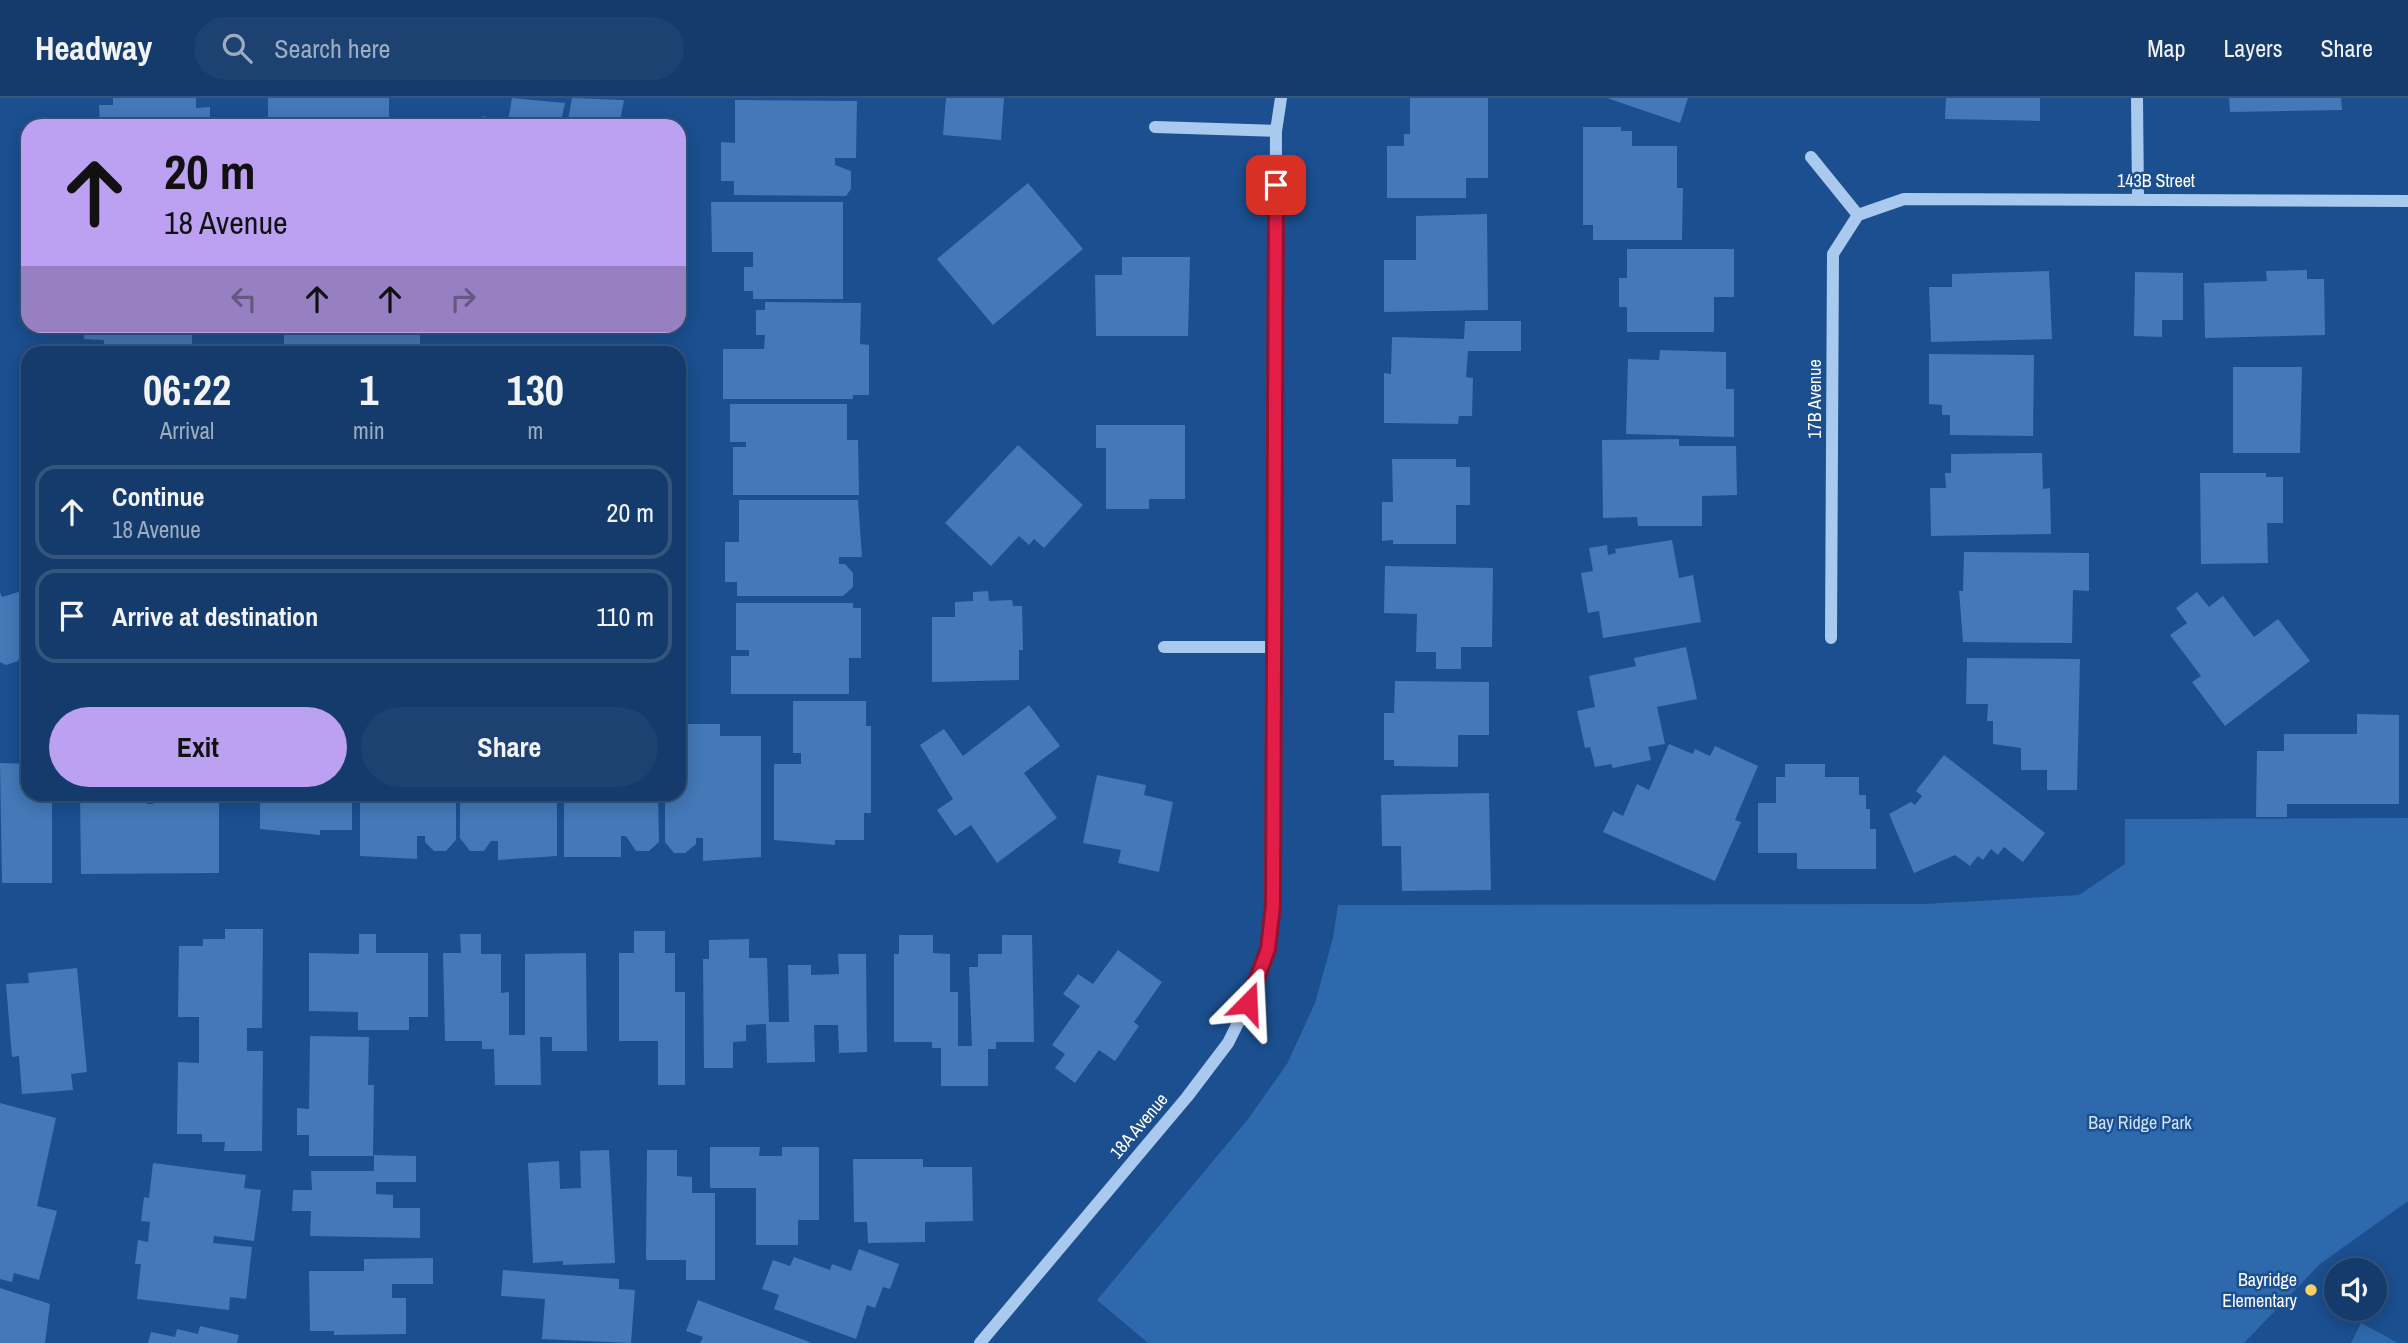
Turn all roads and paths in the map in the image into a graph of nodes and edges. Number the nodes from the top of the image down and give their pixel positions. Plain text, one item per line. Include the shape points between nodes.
1 (1281, 98) edge
2 (2137, 98) edge
3 (1155, 127) dead end
4 (1276, 131) junction
5 (1811, 158) dead end
6 (2138, 198) junction
7 (2408, 201) edge
8 (1858, 215) junction
9 (1831, 638) dead end
10 (1164, 647) dead end
11 (1274, 647) junction
12 (980, 1343) edge

1 - 4 street, 18A Avenue
2 - 6 street
3 - 4 street
4 - 11 street, 18A Avenue
5 - 8 street
6 - 7 street, 143B Street
6 - 8 street, 143B Street via 1904,198
8 - 9 street, 17B Avenue via 1833,254
10 - 11 street
11 - 12 street, 18A Avenue via 1273,905 1268,949 1248,1003 1228,1043

